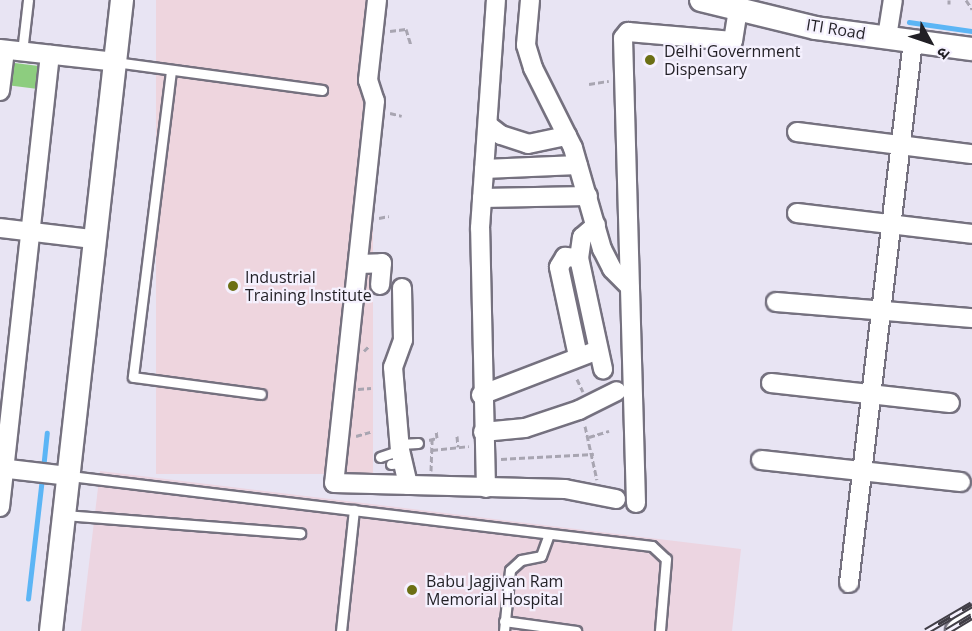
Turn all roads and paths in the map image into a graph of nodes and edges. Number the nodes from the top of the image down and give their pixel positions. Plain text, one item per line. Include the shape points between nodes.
1 (28, 0) edge
2 (122, 0) edge
3 (377, 0) edge
4 (496, 0) edge
5 (530, 0) edge
6 (701, 0) edge
7 (893, 0) edge
8 (966, 0) edge
9 (734, 5) edge
10 (972, 9) edge
11 (374, 29) junction
12 (887, 37) junction
13 (913, 41) junction
14 (411, 45) dead end
15 (972, 49) edge
16 (9, 50) edge
17 (50, 55) junction
18 (115, 62) junction
19 (171, 71) junction
20 (623, 81) junction
21 (589, 84) dead end
22 (322, 90) dead end
23 (0, 91) edge
24 (488, 125) junction
25 (797, 132) dead end
26 (567, 136) junction
27 (900, 145) junction
28 (972, 154) edge
29 (578, 165) junction
30 (484, 169) junction
31 (588, 196) junction
32 (482, 198) junction
33 (797, 213) dead end
34 (596, 225) junction
35 (890, 225) junction
36 (0, 228) edge
37 (28, 232) junction
38 (972, 234) edge
39 (92, 239) junction
40 (579, 258) junction
41 (359, 264) junction
42 (380, 285) dead end
43 (630, 287) junction
44 (402, 288) dead end
45 (776, 302) dead end
46 (879, 312) junction
47 (972, 318) edge
48 (598, 350) junction
49 (578, 356) junction
50 (603, 369) dead end
51 (771, 383) dead end
52 (617, 391) dead end
53 (261, 394) dead end
54 (481, 395) junction
55 (870, 396) junction
56 (950, 403) dead end
57 (579, 410) junction
58 (4, 430) edge
59 (609, 431) dead end
60 (457, 436) dead end
61 (589, 437) junction
62 (432, 439) dead end
63 (418, 443) dead end
64 (483, 445) junction
65 (458, 447) junction
66 (432, 450) junction
67 (594, 454) junction
68 (398, 455) junction
69 (380, 457) dead end
70 (761, 460) dead end
71 (2, 468) edge
72 (431, 471) dead end
73 (861, 472) junction
74 (68, 476) junction
75 (961, 482) dead end
76 (408, 484) junction
77 (486, 488) junction
78 (597, 494) junction
79 (616, 499) dead end
80 (636, 503) dead end
81 (0, 507) edge
82 (354, 510) junction
83 (64, 514) junction
84 (300, 533) dead end
85 (549, 534) junction
86 (849, 583) dead end
87 (972, 617) edge
88 (504, 626) edge
89 (51, 631) edge
90 (341, 631) edge
91 (576, 631) edge
92 (660, 631) edge
93 (957, 631) edge

1 - 16 lane
2 - 18 street
3 - 11 street
4 - 24 street
5 - 26 street via 526,45 533,68
6 - 9 street, ITI Road
7 - 12 street
8 - 10 path
9 - 12 street, ITI Road via 816,28
9 - 20 street via 733,41 624,34
11 - 14 path via 406,28
11 - 41 street via 368,80 375,101 368,138
12 - 13 street, ITI Road
13 - 15 street, ITI Road
13 - 27 street
16 - 17 street
16 - 23 street
17 - 18 street
17 - 37 street
18 - 19 lane
18 - 39 street
19 - 22 lane
19 - 53 lane via 133,377
20 - 21 path
20 - 43 street
24 - 26 street via 501,135 528,144
24 - 30 street
25 - 27 street
26 - 29 street
27 - 28 street
27 - 35 street
29 - 30 street
29 - 31 street
30 - 32 street
31 - 32 street
31 - 34 street
32 - 54 street
33 - 35 street
34 - 40 street via 582,237
34 - 43 street via 612,269
35 - 38 street
35 - 46 street
36 - 37 street
37 - 39 street
37 - 58 street
39 - 74 street
40 - 48 street
40 - 49 street via 565,257 559,267
41 - 42 street via 382,263
41 - 76 street via 334,483 368,479
43 - 80 street
44 - 68 street via 402,340 393,367
45 - 46 street
46 - 47 street
46 - 55 street
48 - 49 street
48 - 50 street
49 - 54 street
51 - 55 street
52 - 57 street
54 - 64 street
55 - 56 street
55 - 73 street
57 - 61 path
57 - 64 street
58 - 71 street
59 - 61 path
60 - 65 path
61 - 67 path
62 - 66 path
63 - 68 lane
64 - 65 path
64 - 67 path
64 - 77 street
65 - 66 path
66 - 72 path
67 - 78 path
68 - 69 lane
68 - 76 street
70 - 73 street
71 - 74 street
71 - 81 street
73 - 75 street
73 - 86 street
74 - 82 lane
74 - 83 street
76 - 77 street
77 - 78 street via 565,489
78 - 79 street
82 - 85 lane
82 - 90 lane
83 - 84 lane
83 - 89 street
85 - 88 lane via 541,556 521,560 510,570
85 - 92 lane via 660,550 666,559
87 - 93 street
88 - 91 lane

